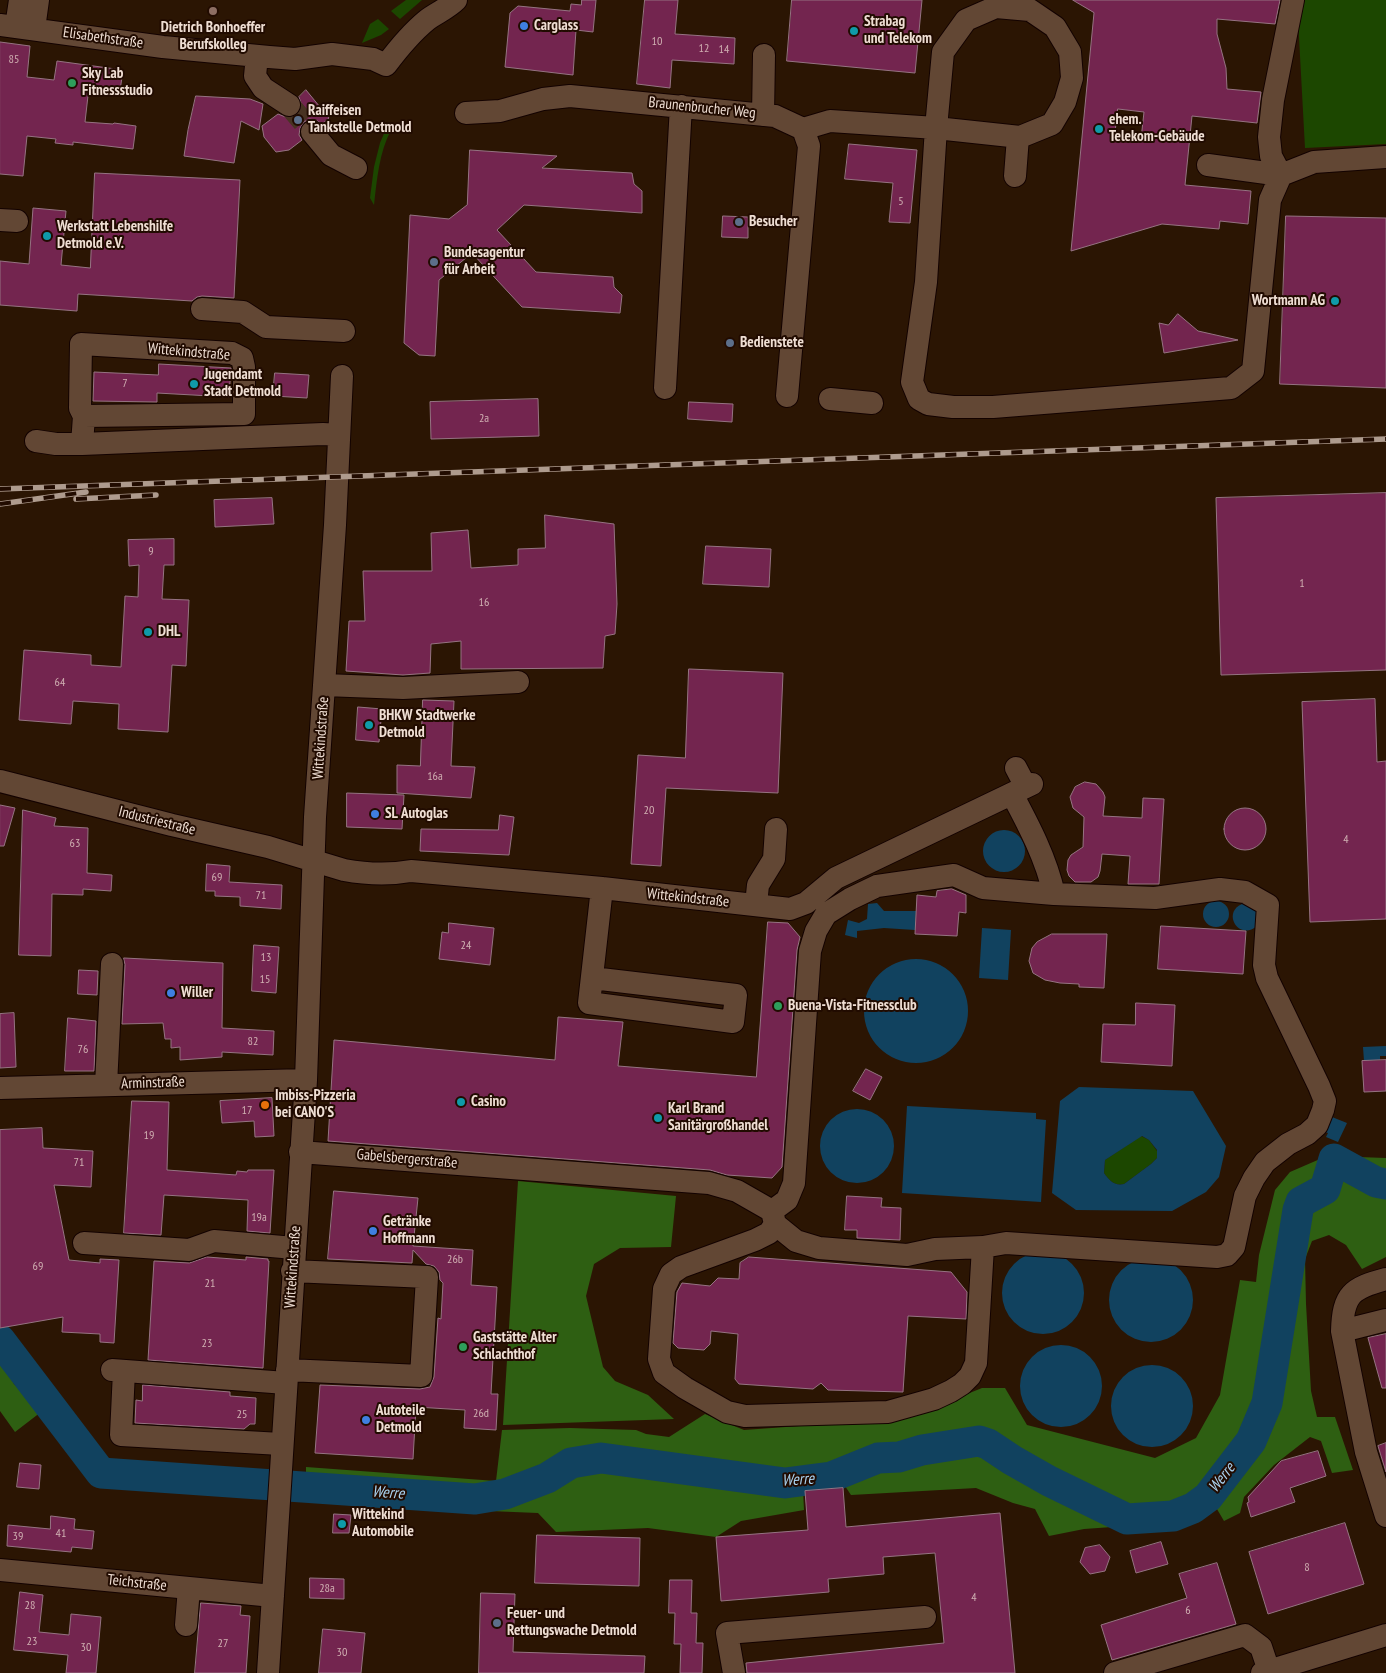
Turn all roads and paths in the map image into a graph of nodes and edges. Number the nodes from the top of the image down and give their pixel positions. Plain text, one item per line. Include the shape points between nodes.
1 (20, 0) edge
2 (38, 0) edge
3 (456, 0) edge
4 (1293, 0) edge
5 (16, 27) edge
6 (764, 55) dead end
7 (257, 56) junction
8 (289, 105) tunnel mouth
9 (681, 106) junction
10 (466, 113) dead end
11 (763, 115) junction
12 (936, 128) junction
13 (803, 129) junction
14 (312, 132) tunnel mouth
15 (1018, 137) junction
16 (1386, 156) edge
17 (1208, 165) dead end
18 (356, 168) dead end
19 (1280, 175) junction
20 (1014, 176) dead end
21 (202, 309) dead end
22 (344, 331) dead end
23 (342, 376) dead end
24 (665, 388) dead end
25 (787, 396) dead end
26 (830, 399) dead end
27 (872, 403) dead end
28 (84, 416) junction
29 (340, 435) junction
30 (36, 441) dead end
31 (82, 444) junction
32 (518, 682) dead end
33 (324, 685) junction
34 (0, 781) edge
35 (776, 829) dead end
36 (313, 862) junction
37 (602, 888) junction
38 (1054, 894) junction
39 (756, 905) junction
40 (112, 964) dead end
41 (592, 978) junction
42 (306, 1080) junction
43 (106, 1085) junction
44 (0, 1088) edge
45 (300, 1152) junction
46 (774, 1218) junction
47 (84, 1243) dead end
48 (983, 1247) junction
49 (294, 1248) junction
50 (292, 1271) junction
51 (1386, 1279) edge
52 (1386, 1320) edge
53 (1342, 1331) junction
54 (286, 1377) junction
55 (281, 1455) junction
56 (1386, 1516) edge
57 (1, 1577) edge
58 (183, 1583) junction
59 (273, 1596) junction
60 (925, 1617) dead end
61 (186, 1625) dead end
62 (1386, 1635) edge
63 (1266, 1672) edge
64 (268, 1673) edge
65 (734, 1673) edge
66 (1115, 1673) edge

1 - 5 street
2 - 5 street
3 - 7 street, Elisabethstraße via 428,19 386,65 373,59 332,54 310,60
4 - 19 street via 1269,137 1271,156
5 - 7 street, Elisabethstraße
6 - 11 street
7 - 8 street via 255,76 263,88
9 - 10 street, Braunenbrucher Weg via 570,96 543,99 500,111
9 - 11 street, Braunenbrucher Weg
9 - 24 street
11 - 13 street, Braunenbrucher Weg via 775,116
12 - 13 street via 830,121
12 - 15 street
12 - 15 street via 943,52 966,20 996,7 1014,8 1030,10 1055,26 1070,52 1072,78 1065,102 1052,124
12 - 19 street via 926,282 912,382 919,399 928,404 994,407 1231,388 1253,372 1270,200
13 - 25 street via 809,146
14 - 18 street via 331,155
15 - 20 street
16 - 19 street via 1314,162
17 - 19 street
21 - 22 street via 243,312 266,327
23 - 29 street, Wittekindstraße
26 - 27 street
28 - 28 street, Wittekindstraße via 80,408 82,344 232,353 242,358 244,414
28 - 31 street, Wittekindstraße
29 - 31 street
29 - 33 street, Wittekindstraße
30 - 31 street
32 - 33 street via 403,688
33 - 36 street, Wittekindstraße
34 - 36 street, Industriestraße via 268,847
35 - 39 street via 774,859 758,884
36 - 37 street, Wittekindstraße via 355,872 411,871
36 - 42 street, Wittekindstraße
37 - 39 street, Wittekindstraße
37 - 41 street
38 - 39 street, Wittekindstraße via 1034,834 1022,783 836,878 806,903 790,909
38 - 46 street via 982,888 954,875 878,886 826,914 810,951 794,1183
38 - 48 street, Gabelsbergerstraße via 1155,898 1220,889 1244,892 1268,905 1264,966 1267,978 1320,1086 1324,1110 1317,1125 1265,1162 1254,1178 1245,1196 1234,1247 1227,1255 1006,1243
40 - 43 street
41 - 41 street via 736,995 734,1022 589,1003
42 - 43 street, Arminstraße
42 - 45 street, Wittekindstraße
43 - 44 street, Arminstraße
45 - 46 street, Gabelsbergerstraße via 709,1183 737,1191
45 - 49 street, Wittekindstraße
46 - 48 street, Gabelsbergerstraße via 796,1241 819,1248 907,1255 935,1249
46 - 48 street via 769,1233 681,1267 671,1274 664,1289 659,1360 664,1373 727,1412 746,1416 888,1412 934,1399 962,1384 976,1363
47 - 49 street via 189,1250 214,1242
49 - 50 street, Wittekindstraße
50 - 54 street, Wittekindstraße
50 - 54 street via 427,1277 421,1376
51 - 53 street via 1364,1285 1354,1292 1342,1315
52 - 53 street
53 - 56 street via 1366,1452
54 - 55 street, Wittekindstraße
54 - 55 street via 118,1371 120,1436
55 - 59 street, Wittekindstraße
57 - 58 street, Teichstraße
58 - 59 street, Teichstraße via 225,1584
58 - 61 street
59 - 64 street, Wittekindstraße
60 - 65 street via 727,1632
62 - 63 street
63 - 66 street via 1261,1647 1245,1635

